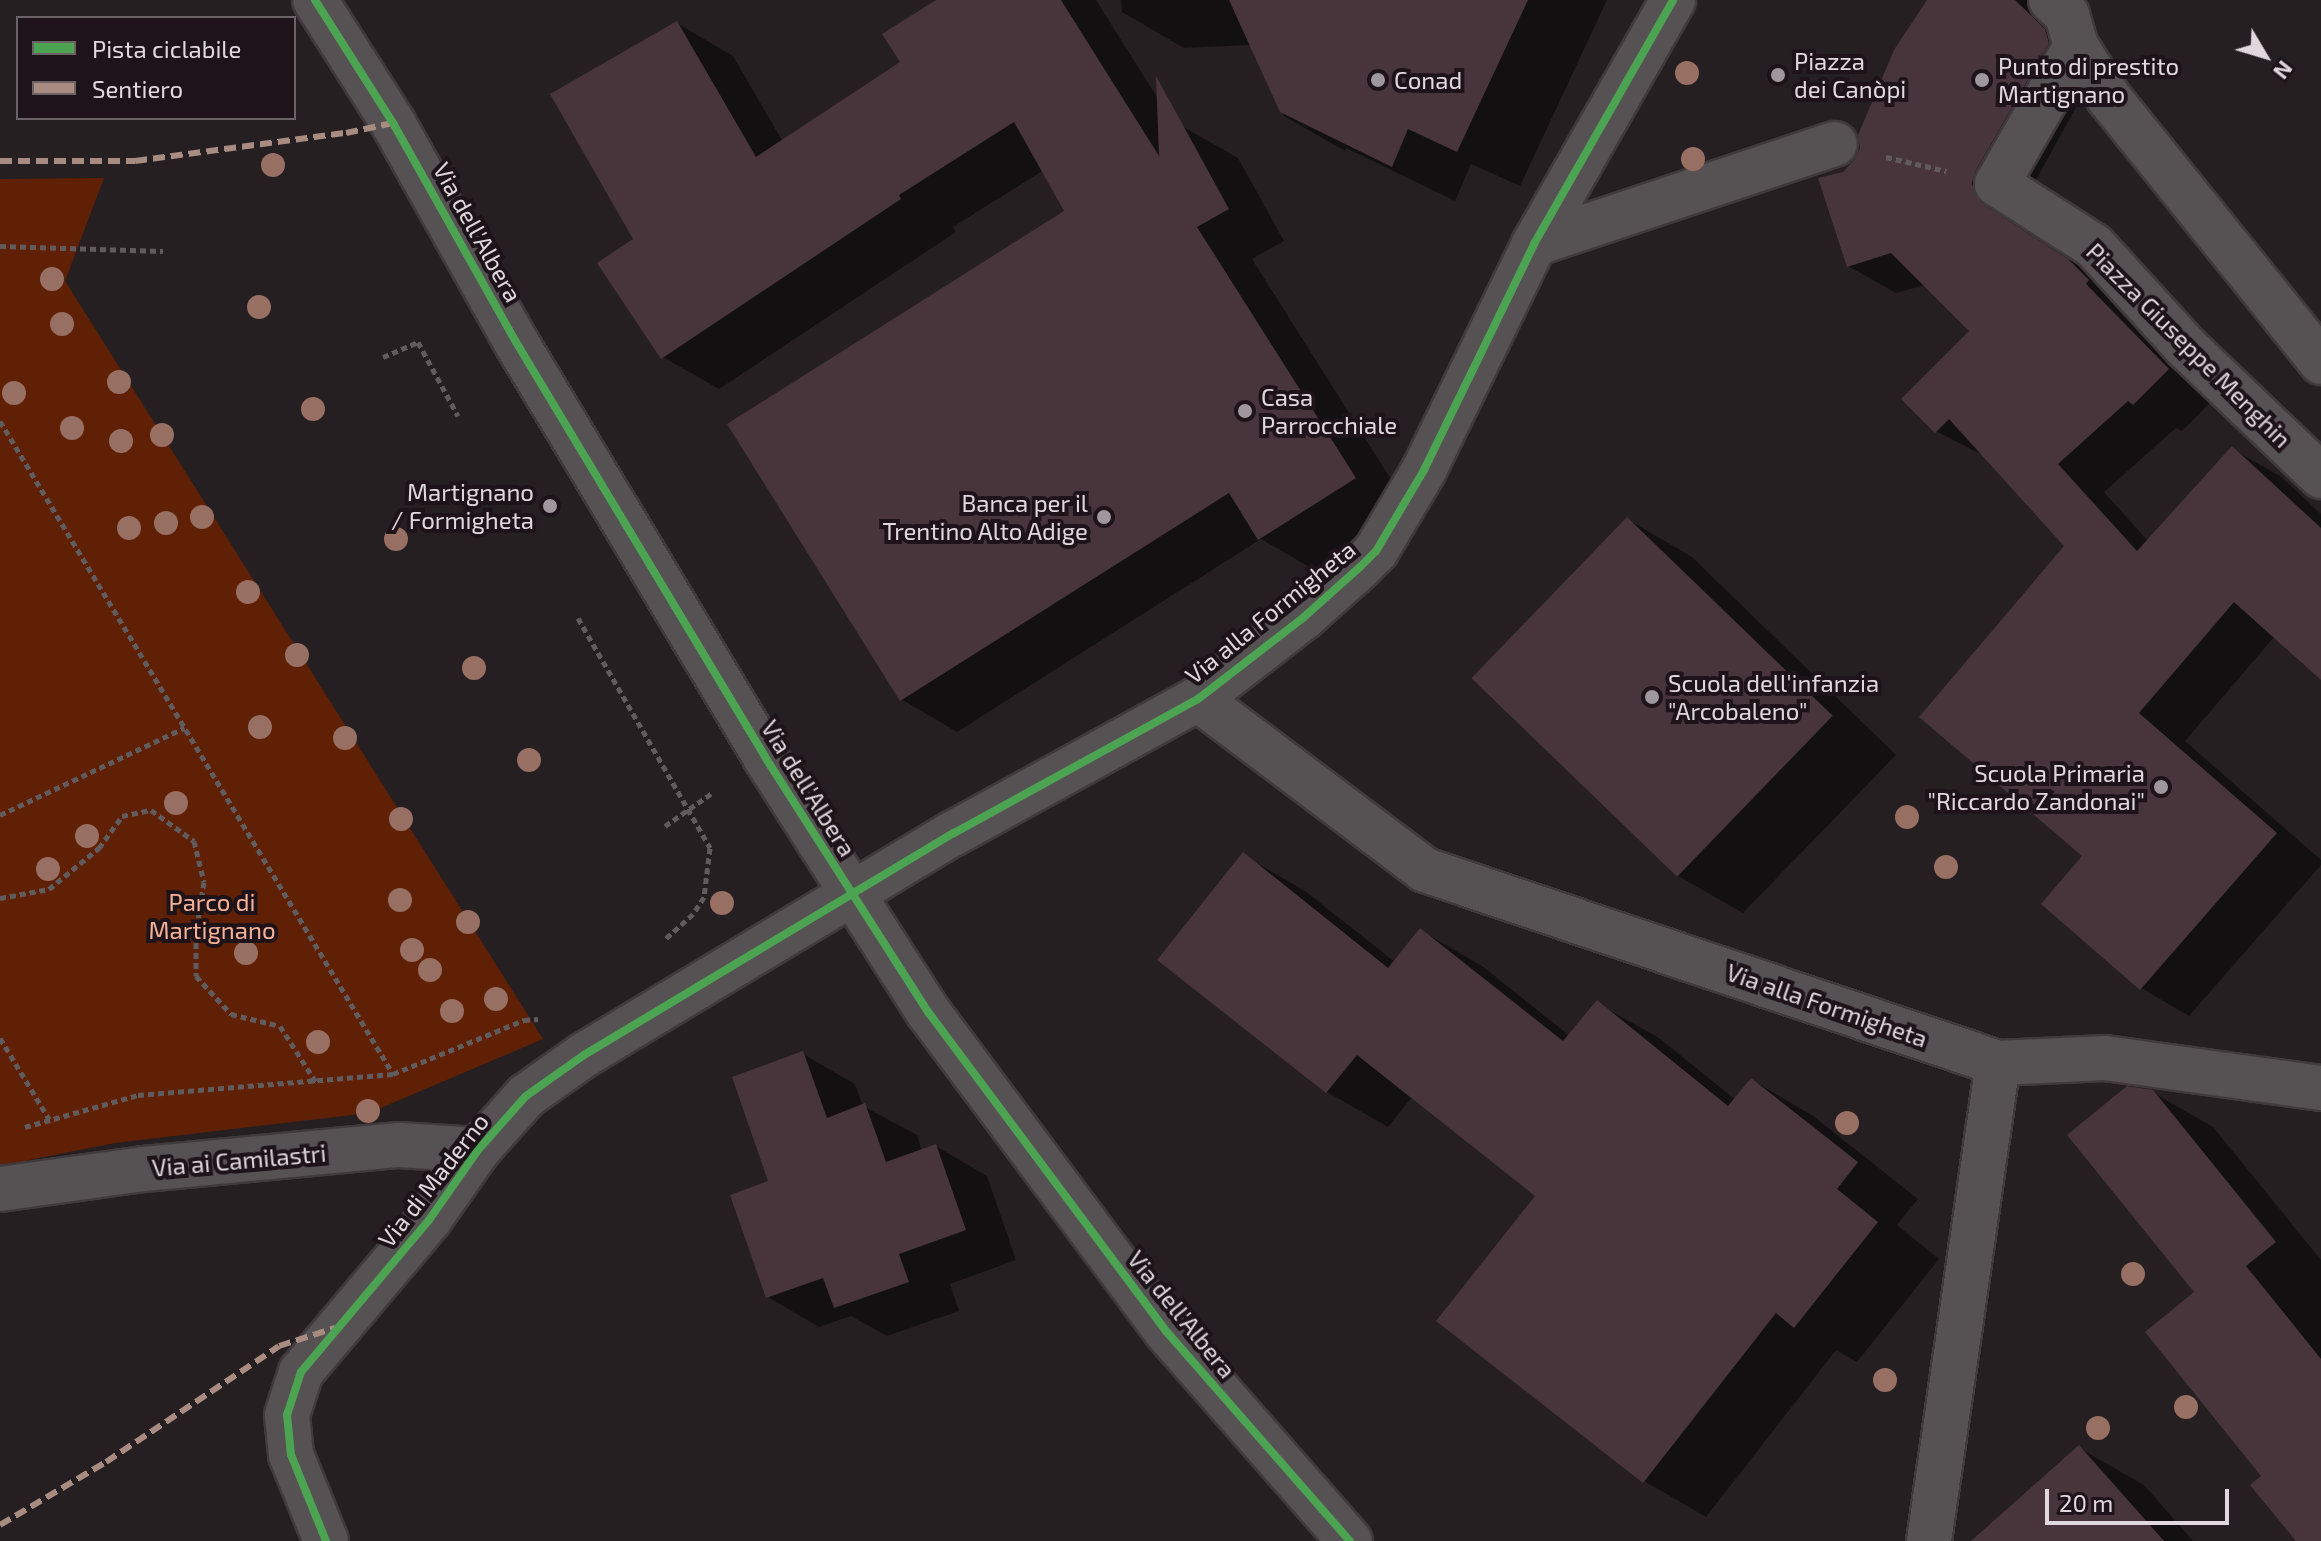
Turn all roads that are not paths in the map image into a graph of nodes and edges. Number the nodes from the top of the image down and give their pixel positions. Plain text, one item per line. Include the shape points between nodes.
1 (1673, 0) edge
2 (2051, 0) edge
3 (320, 2) edge
4 (2076, 46) junction
5 (1835, 144) road end
6 (1534, 244) junction
7 (2321, 362) edge
8 (2321, 476) edge
9 (1198, 699) junction
10 (852, 894) junction
11 (1998, 1063) junction
12 (2321, 1088) edge
13 (478, 1150) junction
14 (0, 1189) edge
15 (326, 1541) edge
16 (1350, 1541) edge
17 (1929, 1541) edge

1 - 6 street, Via alla Formigheta
2 - 4 street via 2067,15
3 - 10 street, Via dell'Albera via 516,342
4 - 7 street via 2109,98
4 - 8 street, Piazza Giuseppe Menghin via 1997,184 2094,246 2186,347
5 - 6 street
6 - 9 street, Via alla Formigheta via 1424,470 1376,551 1304,617
9 - 10 street, Via alla Formigheta
9 - 11 street, Via alla Formigheta via 1425,870
10 - 13 street, Via di Maderno via 584,1055 526,1096
10 - 16 street, Via dell'Albera via 929,1013 1166,1331
11 - 12 street, Via alla Formigheta via 2105,1058
11 - 17 street
13 - 14 street, Via ai Camilastri via 399,1145 144,1169
13 - 15 street, Via di Maderno via 429,1220 301,1372 287,1415 291,1455

